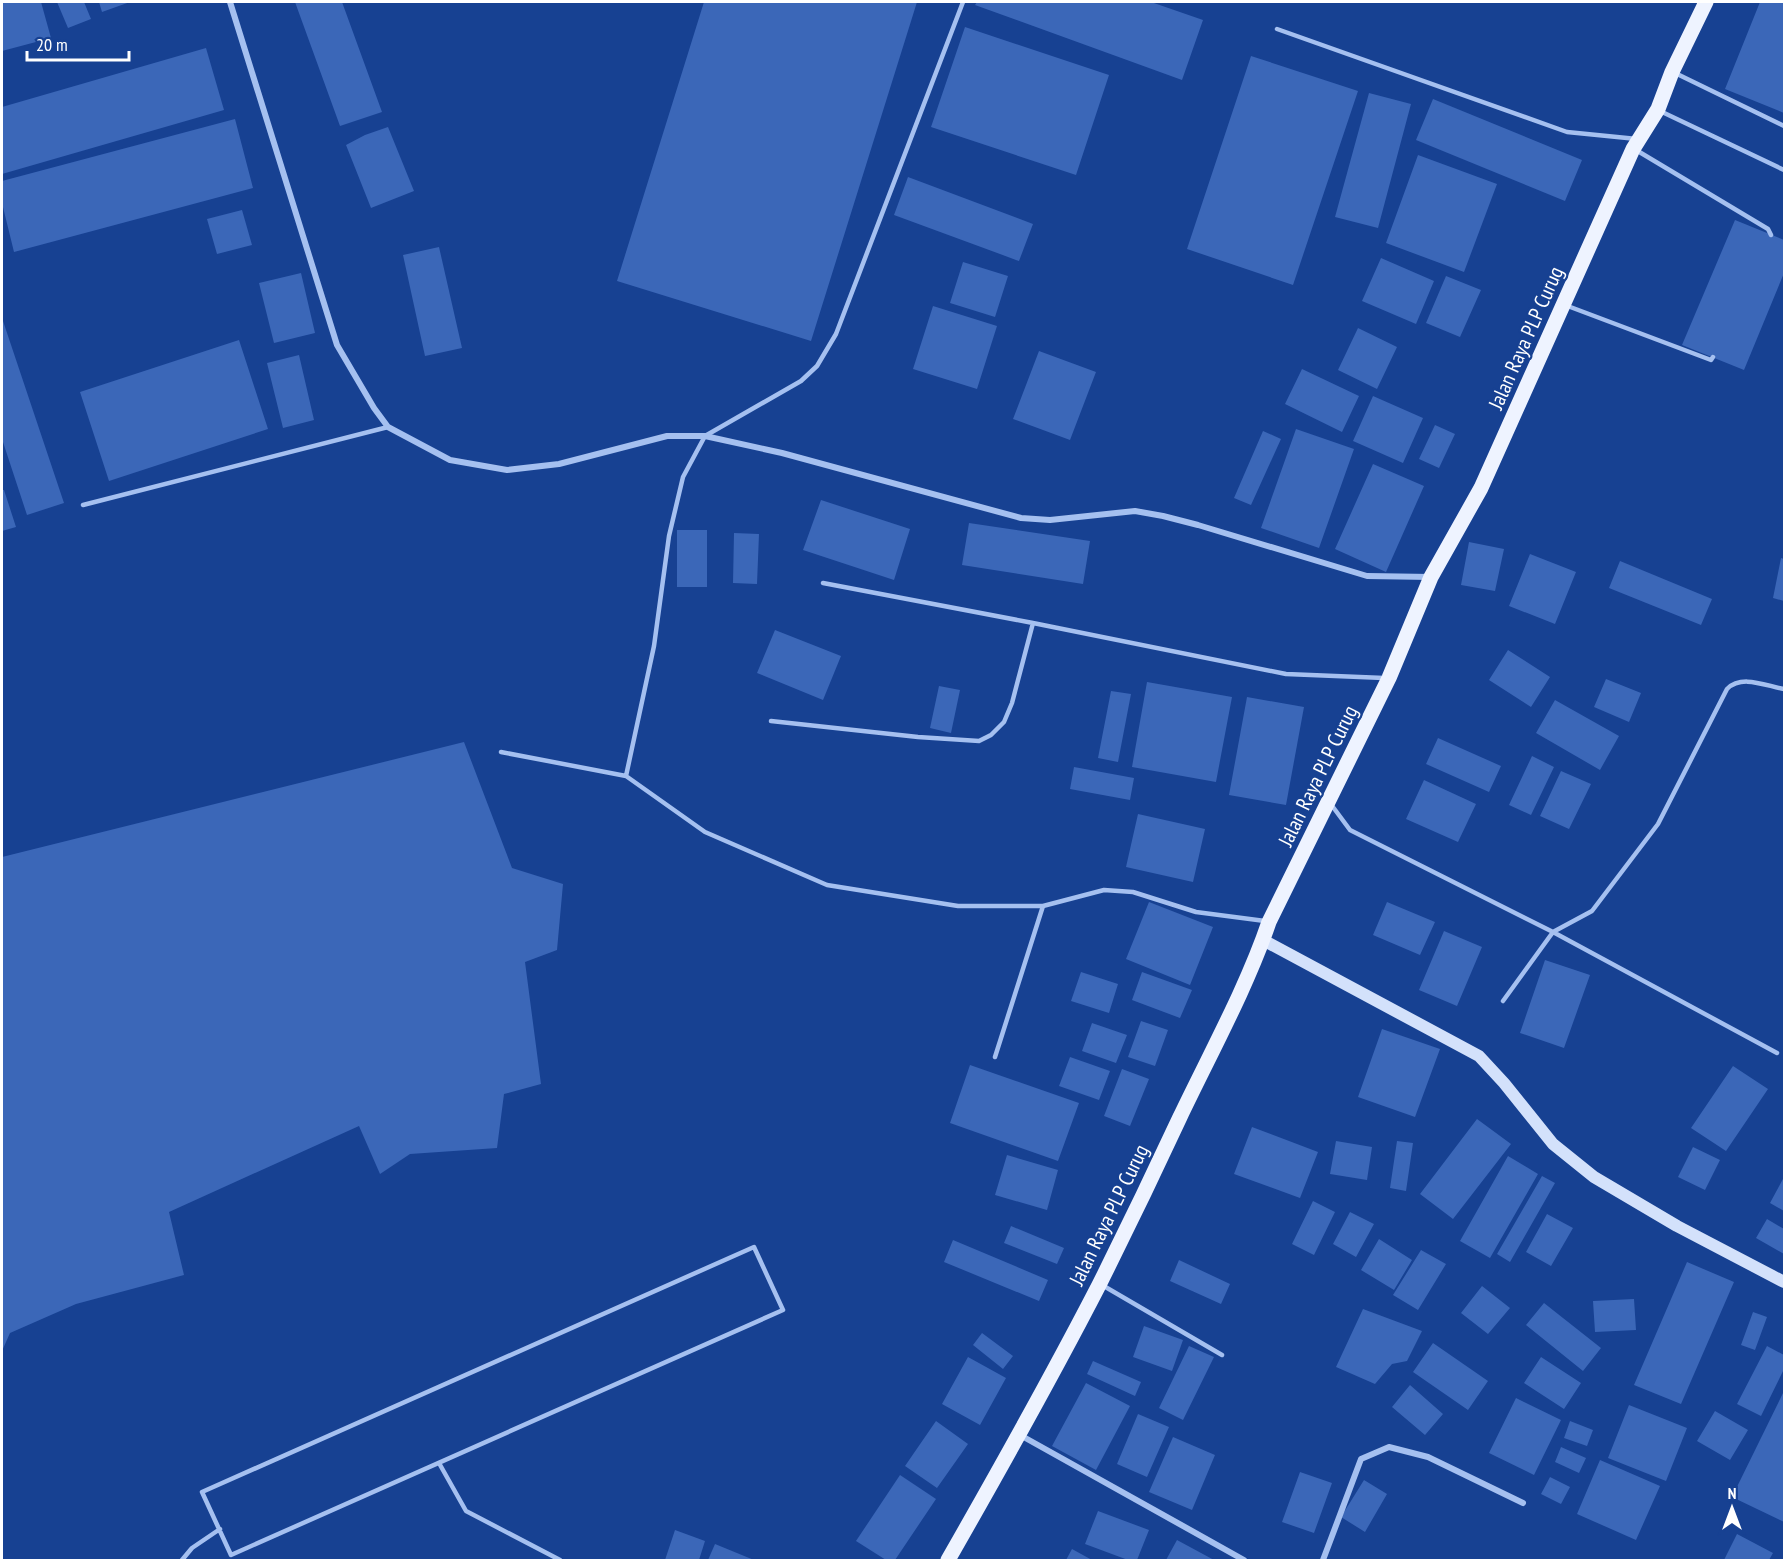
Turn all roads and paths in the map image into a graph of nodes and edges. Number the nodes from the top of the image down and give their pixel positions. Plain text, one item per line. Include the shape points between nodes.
1 (230, 2) edge
2 (963, 2) edge
3 (1706, 2) edge
4 (1277, 29) dead end
5 (1672, 72) junction
6 (1658, 109) junction
7 (1785, 126) edge
8 (1636, 144) junction
9 (1785, 170) edge
10 (1771, 235) dead end
11 (1564, 305) junction
12 (1713, 357) dead end
13 (388, 427) junction
14 (705, 436) junction
15 (83, 505) dead end
16 (1431, 578) junction
17 (823, 583) dead end
18 (1033, 623) junction
19 (1389, 678) junction
20 (1785, 689) edge
21 (771, 721) dead end
22 (501, 752) dead end
23 (626, 776) junction
24 (1330, 802) junction
25 (1043, 906) junction
26 (1269, 922) junction
27 (1552, 932) junction
28 (1263, 940) junction
29 (1503, 1001) dead end
30 (1777, 1053) dead end
31 (995, 1057) dead end
32 (1785, 1282) edge
33 (1099, 1284) junction
34 (1222, 1355) dead end
35 (1019, 1435) junction
36 (439, 1463) junction
37 (1523, 1503) dead end
38 (220, 1529) junction
39 (182, 1560) edge
40 (560, 1560) edge
41 (948, 1560) edge
42 (1244, 1560) edge
43 (1323, 1560) edge

1 - 13 street via 337,345
2 - 14 lane via 836,334 817,366 801,381
3 - 5 main road, Jalan Raya PLP Curug
4 - 8 lane via 1567,132
5 - 6 main road, Jalan Raya PLP Curug
5 - 7 lane
6 - 8 main road, Jalan Raya PLP Curug
6 - 9 lane
8 - 10 lane via 1768,229
8 - 11 main road, Jalan Raya PLP Curug
11 - 12 lane via 1711,360
11 - 16 main road, Jalan Raya PLP Curug via 1481,488
13 - 14 street via 450,460 507,470 559,464 667,436
13 - 15 lane
14 - 16 street via 1021,518 1050,520 1135,511 1198,525 1367,576
14 - 23 lane via 683,477 669,536 654,646
16 - 19 main road, Jalan Raya PLP Curug
17 - 18 lane
18 - 19 lane via 1286,674
18 - 21 lane via 1004,723 979,741
19 - 24 main road, Jalan Raya PLP Curug
20 - 27 lane via 1741,681 1727,689 1658,824 1592,911
22 - 23 lane
23 - 25 lane via 705,832 827,885 958,906
24 - 26 main road, Jalan Raya PLP Curug
24 - 27 lane via 1350,830
25 - 26 lane via 1104,890 1133,892 1196,912
25 - 31 lane
26 - 28 main road, Jalan Raya PLP Curug
27 - 29 lane
27 - 30 lane
28 - 32 street via 1479,1056 1552,1144 1594,1177
28 - 33 main road, Jalan Raya PLP Curug
33 - 34 lane
33 - 35 main road, Jalan Raya PLP Curug
35 - 41 main road, Jalan Raya PLP Curug
35 - 42 street
36 - 38 lane via 231,1555
36 - 38 lane via 783,1310 754,1247 202,1492
36 - 40 lane via 466,1511
37 - 43 street via 1428,1457 1389,1447 1361,1459
38 - 39 lane

